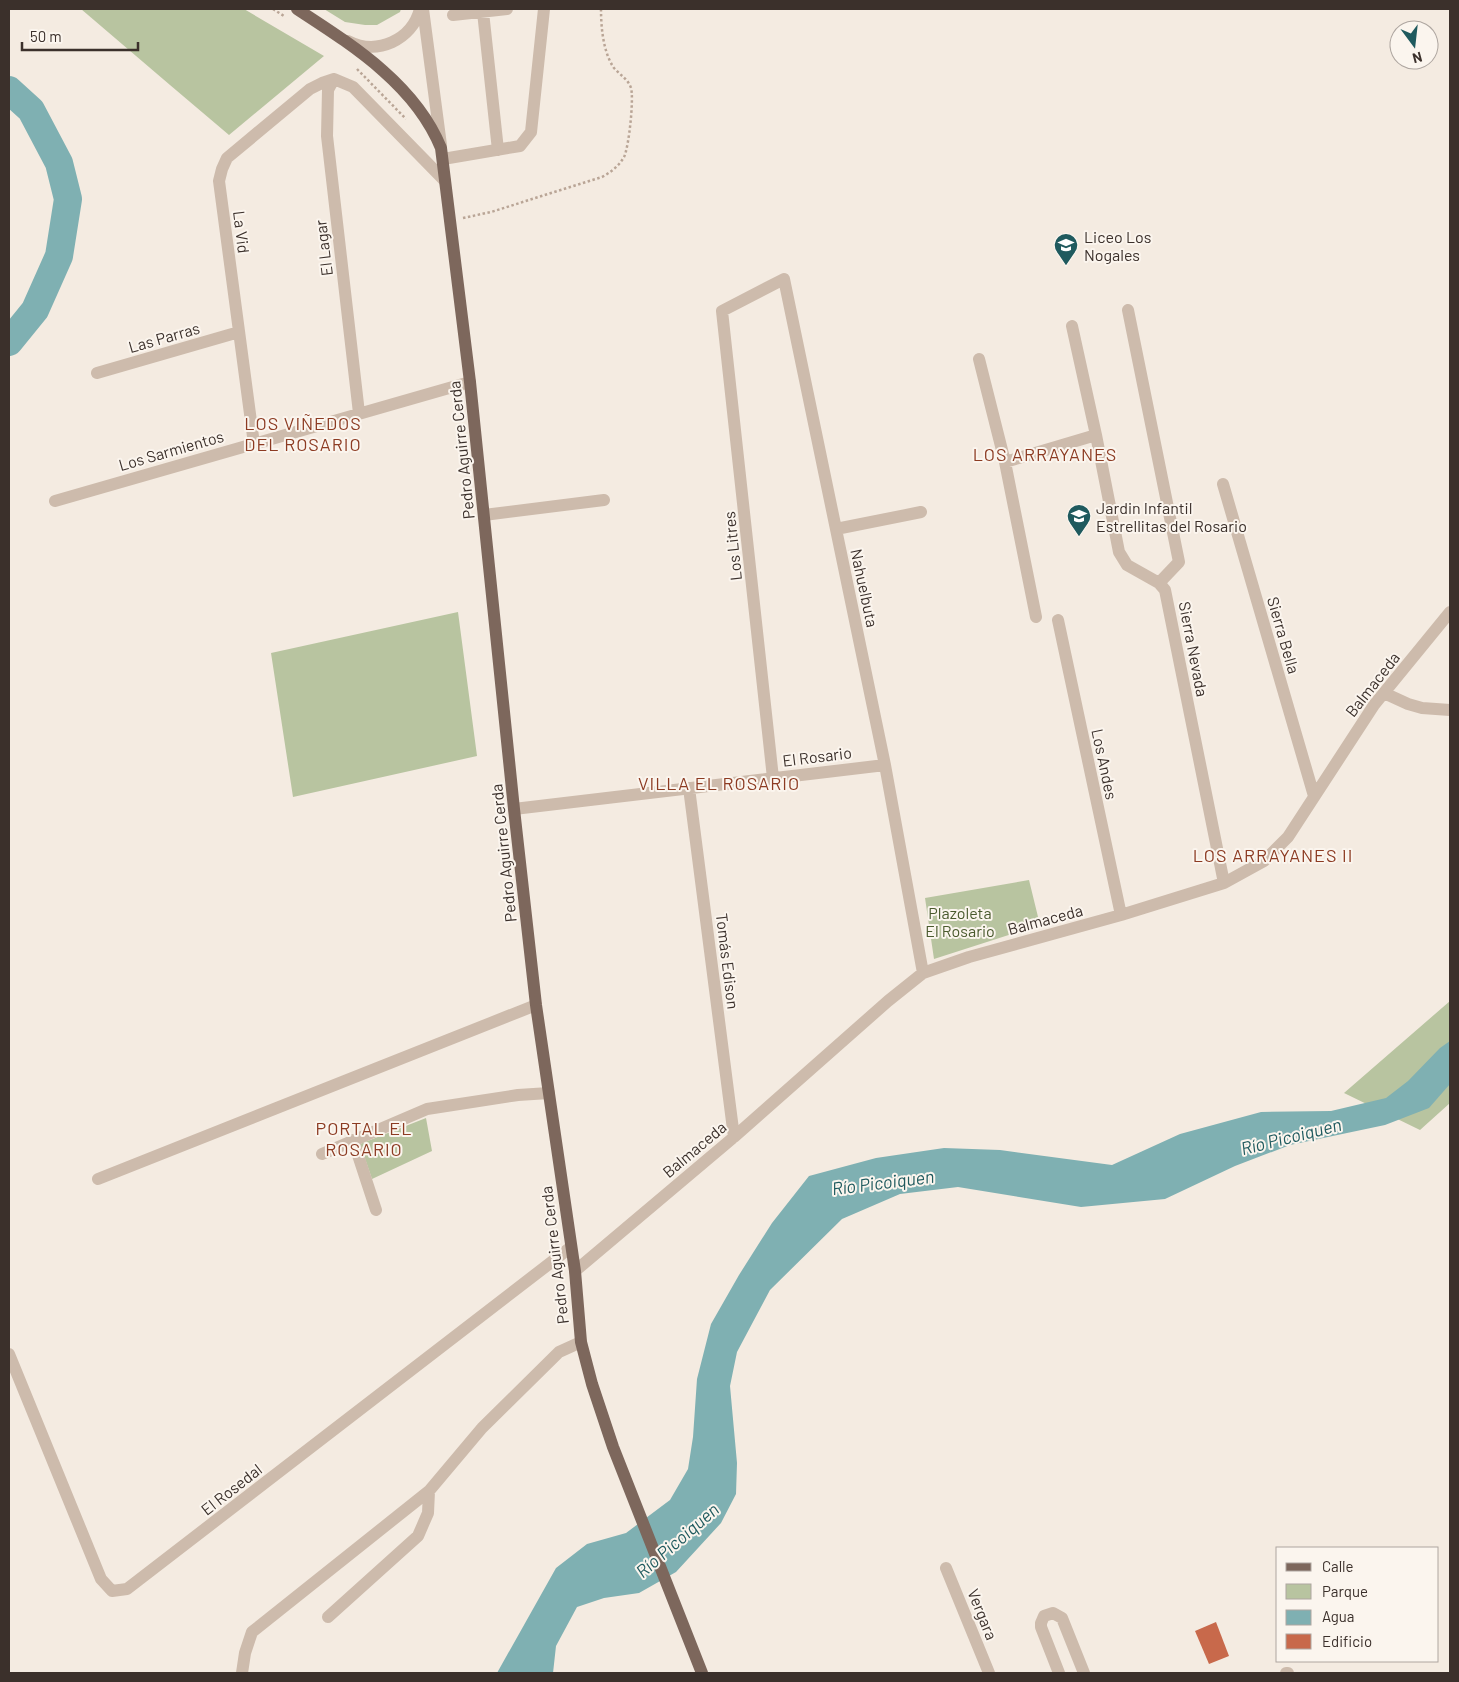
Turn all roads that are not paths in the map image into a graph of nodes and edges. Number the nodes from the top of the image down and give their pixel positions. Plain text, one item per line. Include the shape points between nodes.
1 (421, 9) edge
2 (507, 9) edge
3 (544, 9) edge
4 (483, 12) junction
5 (293, 13) edge
6 (453, 15) dead end
7 (344, 39) junction
8 (334, 79) junction
9 (498, 150) junction
10 (442, 154) junction
11 (445, 181) junction
12 (1128, 310) dead end
13 (722, 311) joint
14 (1072, 326) dead end
15 (239, 332) junction
16 (979, 359) dead end
17 (97, 373) dead end
18 (470, 382) junction
19 (359, 413) junction
20 (1096, 435) junction
21 (254, 444) junction
22 (1005, 462) junction
23 (1223, 484) dead end
24 (604, 500) dead end
25 (55, 501) dead end
26 (921, 512) dead end
27 (484, 516) junction
28 (836, 529) junction
29 (1159, 583) junction
30 (1447, 616) edge
31 (1036, 617) dead end
32 (1058, 620) dead end
33 (1384, 693) junction
34 (1450, 710) edge
35 (885, 765) junction
36 (774, 778) junction
37 (689, 788) junction
38 (1314, 796) junction
39 (514, 809) junction
40 (1224, 883) junction
41 (1121, 915) junction
42 (923, 973) junction
43 (536, 1005) junction
44 (549, 1092) junction
45 (734, 1137) junction
46 (353, 1140) junction
47 (322, 1154) dead end
48 (98, 1179) dead end
49 (376, 1210) dead end
50 (571, 1247) junction
51 (575, 1271) junction
52 (581, 1342) junction
53 (9, 1354) edge
54 (429, 1491) junction
55 (946, 1568) dead end
56 (328, 1616) dead end
57 (242, 1673) edge
58 (702, 1673) edge
59 (989, 1673) edge
60 (1058, 1673) edge
61 (1084, 1673) edge

1 - 7 street via 410,28 386,45 364,47
1 - 10 street, Pedro Aguirre Cerda
2 - 4 street
3 - 9 street via 531,132 520,146
4 - 6 street
4 - 9 street
5 - 7 main road
7 - 10 main road via 383,70 412,101 429,122
8 - 11 street via 353,87
8 - 15 street, La Vid via 310,89 228,158 222,169 219,181
8 - 19 street, El Lagar via 328,90 326,136
9 - 10 street
10 - 11 main road, Pedro Aguirre Cerda
11 - 18 main road, Pedro Aguirre Cerda
12 - 29 street via 1179,562
13 - 28 street, Nahuelbuta via 784,279
13 - 36 street, Los Litres
14 - 20 street
15 - 17 street, Las Parras
15 - 21 street, La Vid
16 - 22 street
18 - 19 street, Los Sarmientos
18 - 27 main road, Pedro Aguirre Cerda
19 - 21 street, Los Sarmientos
20 - 22 street
20 - 29 street via 1119,552 1127,565
21 - 25 street, Los Sarmientos
22 - 31 street
23 - 38 street, Sierra Bella
24 - 27 street
26 - 28 street
27 - 39 main road, Pedro Aguirre Cerda
28 - 35 street, Nahuelbuta
29 - 40 street, Sierra Nevada via 1165,590
30 - 33 street, Balmaceda
32 - 41 street, Los Andes
33 - 34 street via 1422,708
33 - 38 street, Balmaceda
35 - 36 street, El Rosario
35 - 42 street, Nahuelbuta
36 - 37 street, El Rosario
37 - 39 street, El Rosario
37 - 45 street, Tomás Edison
38 - 40 street, Balmaceda via 1288,837 1264,861
39 - 43 main road, Pedro Aguirre Cerda
40 - 41 street, Balmaceda
41 - 42 street, Balmaceda
42 - 45 street, Balmaceda
43 - 44 main road, Pedro Aguirre Cerda
43 - 48 street
44 - 46 street via 427,1109
44 - 50 main road, Pedro Aguirre Cerda
45 - 51 street, Balmaceda
46 - 47 street
46 - 49 street
50 - 51 main road, Pedro Aguirre Cerda
50 - 53 street, El Rosedal via 127,1589 112,1591 101,1579
51 - 52 main road, Pedro Aguirre Cerda
52 - 54 street via 559,1352 482,1428
52 - 58 main road, Pedro Aguirre Cerda via 613,1447
54 - 56 street via 428,1513 418,1536
54 - 57 street via 252,1632
55 - 59 street, Vergara
60 - 61 street via 1040,1623 1044,1616 1053,1613 1062,1618

